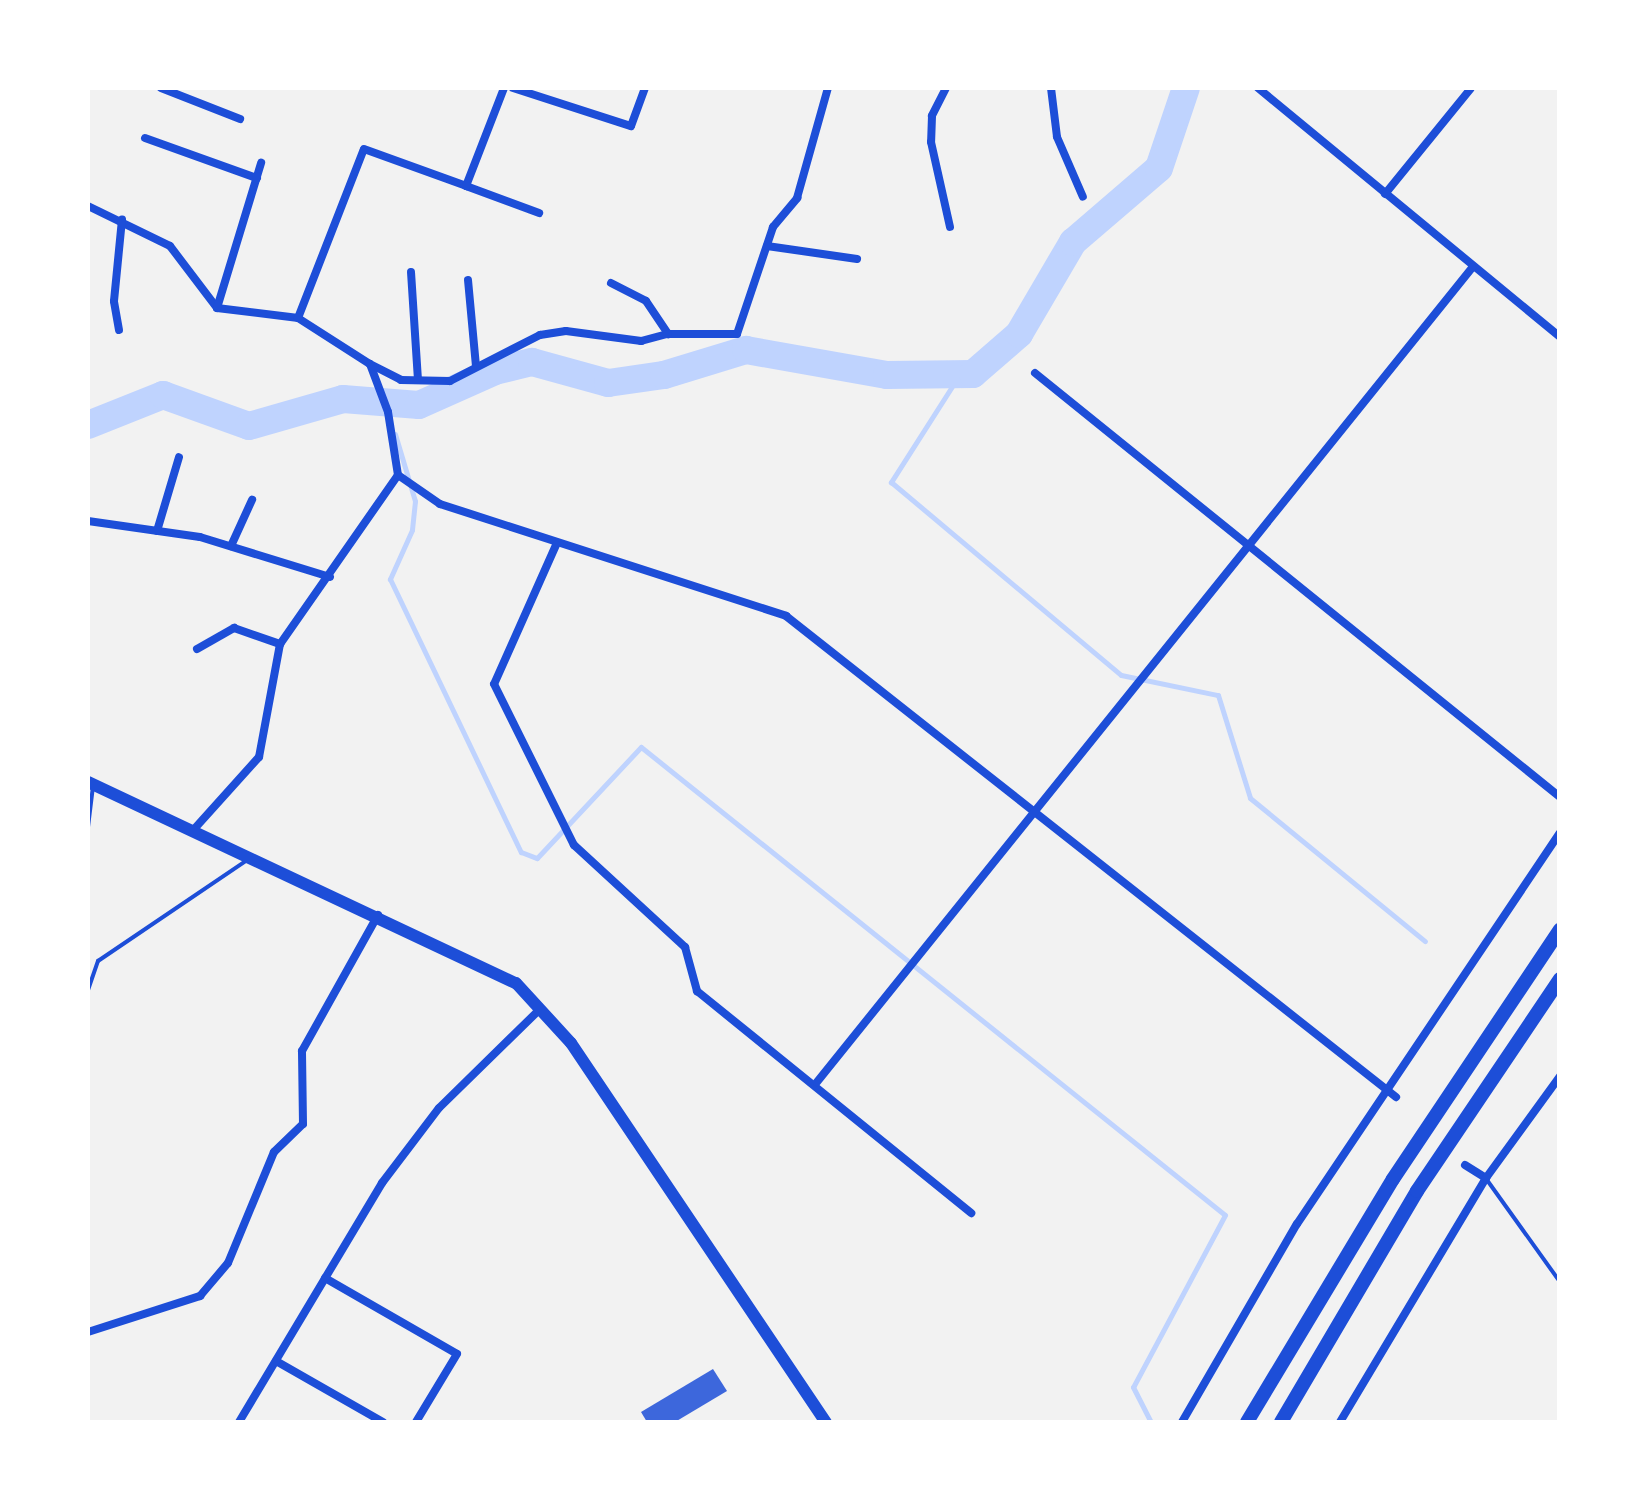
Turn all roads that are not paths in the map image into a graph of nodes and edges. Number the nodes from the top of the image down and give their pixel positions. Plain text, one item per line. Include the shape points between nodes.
1 (161, 88) edge
2 (504, 88) edge
3 (513, 88) edge
4 (645, 88) edge
5 (828, 88) edge
6 (946, 88) edge
7 (1051, 88) edge
8 (1258, 88) edge
9 (1471, 88) edge
10 (240, 119) dead end
11 (146, 138) dead end
12 (261, 163) dead end
13 (256, 178) junction
14 (466, 186) junction
15 (1386, 194) junction
16 (1083, 197) dead end
17 (88, 206) edge
18 (539, 213) dead end
19 (122, 219) junction
20 (950, 228) dead end
21 (767, 246) junction
22 (857, 260) dead end
23 (1472, 268) junction
24 (411, 272) dead end
25 (468, 280) dead end
26 (611, 284) dead end
27 (217, 308) junction
28 (298, 318) junction
29 (120, 330) dead end
30 (668, 334) junction
31 (1560, 337) edge
32 (370, 364) junction
33 (476, 366) junction
34 (1035, 374) dead end
35 (418, 380) junction
36 (179, 457) dead end
37 (398, 475) junction
38 (252, 500) dead end
39 (88, 521) edge
40 (157, 531) junction
41 (1246, 542) junction
42 (556, 545) junction
43 (231, 546) junction
44 (330, 577) junction
45 (280, 644) junction
46 (196, 649) dead end
47 (90, 784) edge
48 (1560, 798) edge
49 (1034, 808) junction
50 (88, 827) edge
51 (195, 828) junction
52 (1560, 833) edge
53 (250, 857) junction
54 (378, 915) junction
55 (1560, 930) edge
56 (1560, 979) edge
57 (88, 990) edge
58 (540, 1009) junction
59 (1560, 1076) edge
60 (817, 1082) junction
61 (1388, 1086) junction
62 (1396, 1096) dead end
63 (1465, 1165) dead end
64 (1486, 1178) junction
65 (971, 1213) dead end
66 (325, 1278) junction
67 (1560, 1282) edge
68 (88, 1332) edge
69 (276, 1361) junction
70 (239, 1422) edge
71 (383, 1422) edge
72 (416, 1422) edge
73 (826, 1422) edge
74 (1182, 1422) edge
75 (1247, 1422) edge
76 (1281, 1422) edge
77 (1340, 1422) edge

1 - 10 street
2 - 14 street
3 - 4 street via 631,126
5 - 21 street via 796,198
6 - 20 street via 932,116 931,142
7 - 16 street via 1058,136
8 - 15 street
9 - 15 street
11 - 13 street
12 - 13 street
13 - 27 street
14 - 18 street
14 - 28 street via 364,149
15 - 23 street
17 - 19 street
19 - 27 street via 170,246
19 - 29 street via 114,301
21 - 22 street
21 - 30 street via 737,334
23 - 31 street
23 - 41 street
24 - 35 street
25 - 33 street
26 - 30 street via 646,301
27 - 28 street
28 - 32 street
30 - 33 street via 641,341 566,332 540,336
32 - 35 street
32 - 37 street via 388,412
33 - 35 street via 450,381
34 - 41 street
36 - 40 street
37 - 42 street via 440,504
37 - 44 street
38 - 43 street
39 - 40 street
40 - 43 street
41 - 48 street
41 - 49 street
42 - 49 street via 786,616
42 - 60 street via 494,684 525,756 544,778 574,846 685,947 697,992
43 - 44 street
44 - 45 street
45 - 46 street via 234,628
45 - 51 street via 259,757
47 - 50 lane
47 - 51 main road
49 - 60 street
49 - 61 street
51 - 53 main road
52 - 61 street
53 - 54 main road
53 - 57 lane via 98,961
54 - 58 main road via 516,983
54 - 68 street via 302,1051 302,1124 274,1152 228,1263 200,1296
55 - 75 highway via 1393,1179
56 - 76 highway via 1417,1191
58 - 66 street via 439,1108 382,1183
58 - 73 main road via 582,1060
59 - 64 street
60 - 65 street
61 - 62 street
61 - 74 street via 1297,1224
63 - 64 street
64 - 67 lane
64 - 77 street
66 - 69 street
66 - 72 street via 457,1354
69 - 70 street
69 - 71 street

